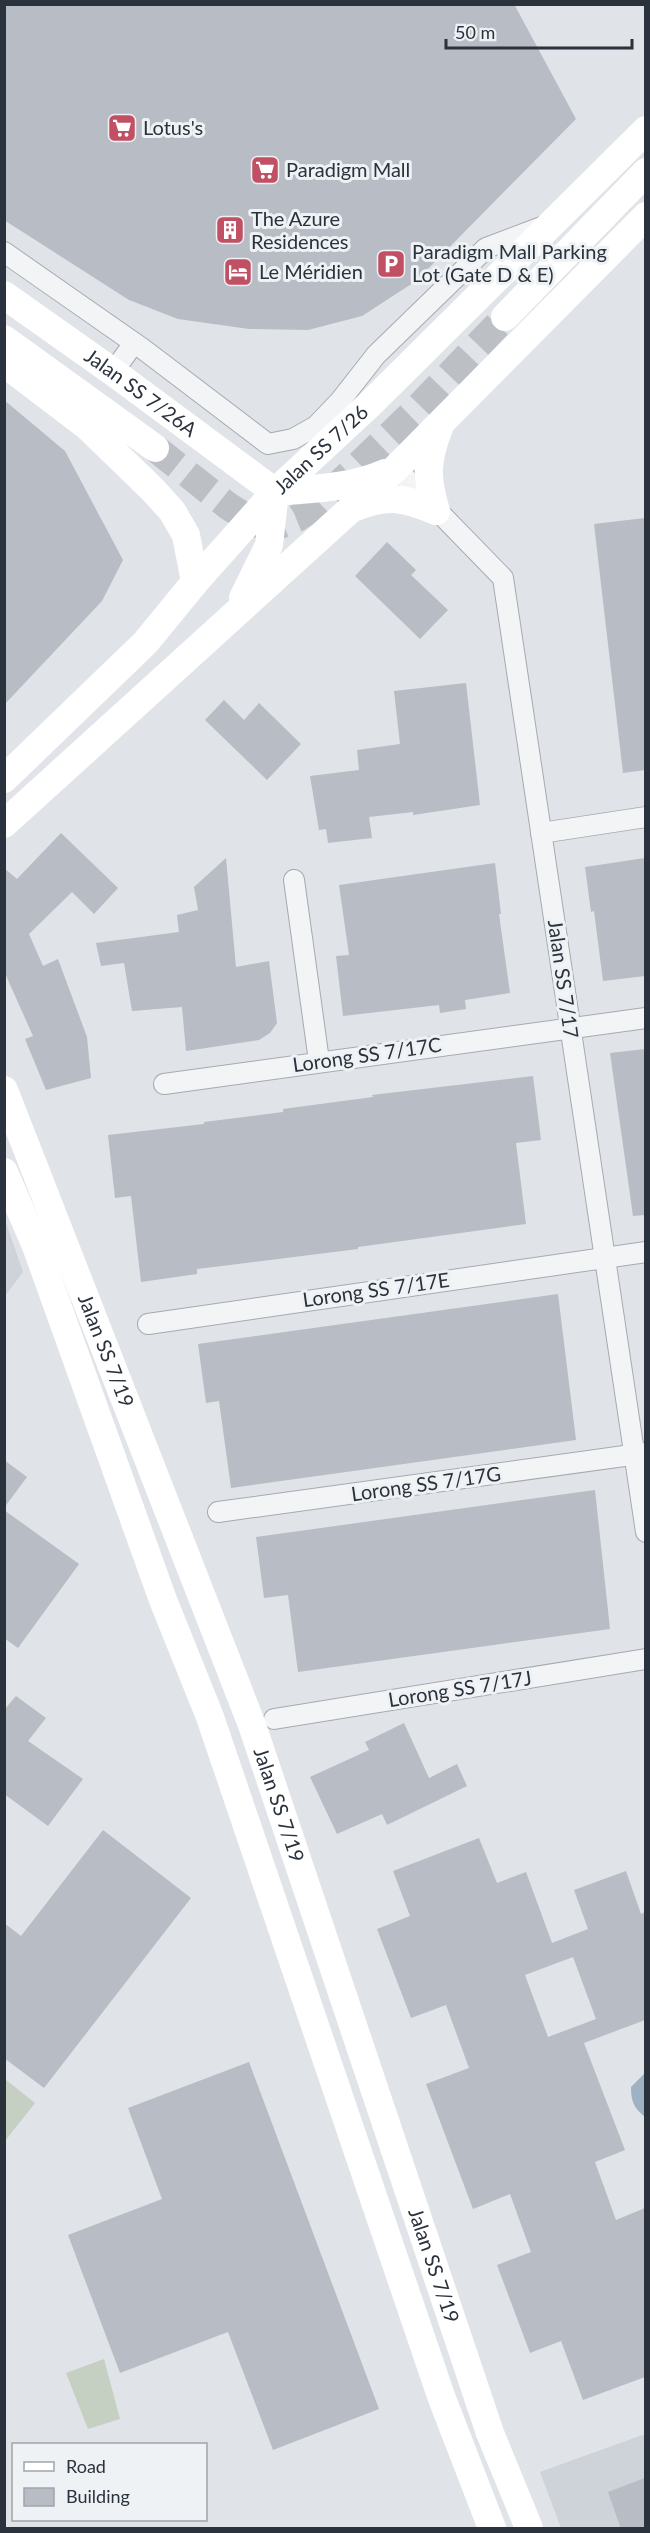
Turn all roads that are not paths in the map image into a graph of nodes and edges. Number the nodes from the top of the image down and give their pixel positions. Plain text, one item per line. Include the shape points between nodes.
1 (645, 130) edge
2 (645, 172) edge
3 (645, 216) edge
4 (552, 224) junction
5 (4, 252) edge
6 (4, 295) edge
7 (505, 317) tunnel mouth
8 (4, 339) edge
9 (134, 343) junction
10 (4, 363) edge
11 (113, 372) junction
12 (441, 423) junction
13 (154, 448) tunnel mouth
14 (396, 468) junction
15 (275, 492) junction
16 (349, 510) junction
17 (436, 512) junction
18 (195, 582) junction
19 (236, 613) junction
20 (4, 779) edge
21 (645, 817) edge
22 (4, 824) edge
23 (541, 833) junction
24 (294, 880) dead end
25 (645, 1018) edge
26 (570, 1028) junction
27 (319, 1061) junction
28 (165, 1084) dead end
29 (4, 1090) edge
30 (4, 1172) edge
31 (645, 1252) edge
32 (604, 1257) junction
33 (148, 1323) dead end
34 (640, 1454) edge
35 (218, 1512) dead end
36 (645, 1532) edge
37 (645, 1659) edge
38 (274, 1719) dead end
39 (492, 2529) edge
40 (529, 2529) edge

1 - 4 street, Jalan SS 7/26
2 - 7 street
3 - 12 street
4 - 9 street via 486,248 376,355 316,426 293,439 268,444
4 - 15 street, Jalan SS 7/26
5 - 9 street
6 - 11 street, Jalan SS 7/26A
8 - 13 street, Jalan SS 7/26A
9 - 11 street
10 - 18 street via 87,426 172,511 186,535
11 - 15 street, Jalan SS 7/26A
12 - 14 street
12 - 17 street via 428,467
14 - 15 street via 333,487
14 - 16 street
14 - 17 street, Jalan SS 7/17
15 - 18 street, Jalan SS 7/26
15 - 19 street via 268,545
16 - 17 street via 373,500 395,498
16 - 19 street
17 - 23 street, Jalan SS 7/17 via 503,578
18 - 20 street, Jalan SS 7/26 via 145,643
19 - 22 street
21 - 23 street
23 - 26 street, Jalan SS 7/17
24 - 27 street
25 - 26 street, Lorong SS 7/17C
26 - 27 street, Lorong SS 7/17C
26 - 32 street, Jalan SS 7/17
27 - 28 street, Lorong SS 7/17C
29 - 40 street, Jalan SS 7/19 via 252,1725 490,2433
30 - 39 street, Jalan SS 7/19 via 36,1246 163,1600 210,1718 441,2396
31 - 32 street, Lorong SS 7/17E
32 - 33 street, Lorong SS 7/17E
32 - 34 street, Jalan SS 7/17
34 - 35 street, Lorong SS 7/17G
34 - 36 street, Jalan SS 7/17
37 - 38 street, Lorong SS 7/17J

